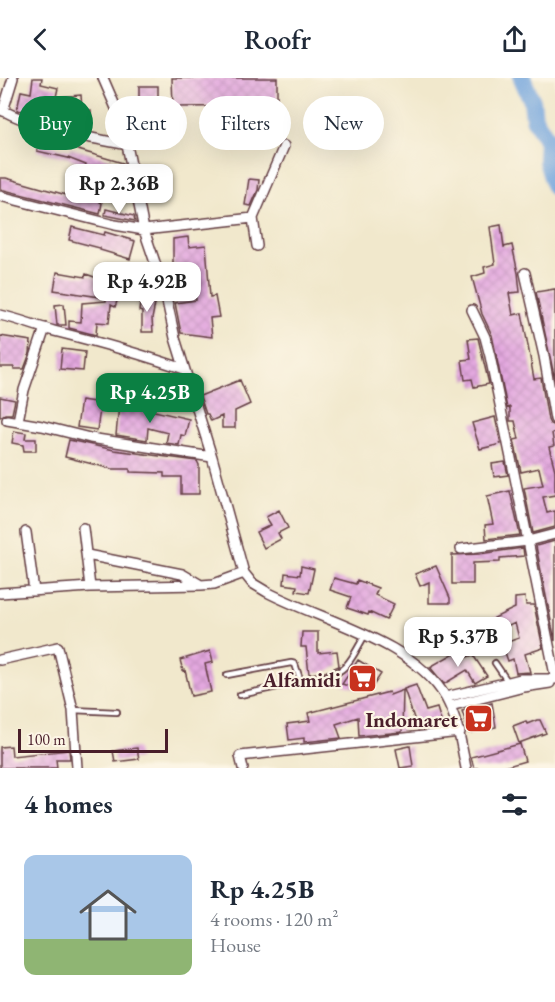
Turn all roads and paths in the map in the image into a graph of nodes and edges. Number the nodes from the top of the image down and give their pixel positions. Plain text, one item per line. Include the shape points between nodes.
1 (13, 78) edge
2 (103, 78) edge
3 (111, 96) edge
4 (2, 110) edge
5 (105, 141) edge
6 (128, 150) edge
7 (282, 150) edge
8 (0, 196) edge
9 (253, 218) junction
10 (144, 230) junction
11 (257, 246) dead end
12 (525, 273) dead end
13 (472, 310) dead end
14 (0, 315) edge
15 (45, 328) junction
16 (184, 369) junction
17 (555, 419) edge
18 (7, 420) dead end
19 (18, 421) junction
20 (212, 457) junction
21 (83, 528) dead end
22 (26, 532) dead end
23 (555, 534) edge
24 (528, 541) junction
25 (460, 549) dead end
26 (87, 555) junction
27 (244, 573) junction
28 (201, 585) junction
29 (90, 587) junction
30 (34, 591) junction
31 (0, 593) edge
32 (365, 635) junction
33 (0, 660) edge
34 (495, 663) dead end
35 (227, 675) dead end
36 (555, 678) edge
37 (301, 682) junction
38 (510, 686) junction
39 (240, 695) dead end
40 (448, 702) junction
41 (73, 710) junction
42 (117, 712) dead end
43 (460, 732) junction
44 (77, 768) edge
45 (243, 768) edge
46 (466, 768) edge

1 - 4 street
2 - 3 street
4 - 5 street via 60,132
6 - 10 street
7 - 9 street
8 - 10 street
9 - 10 street
9 - 11 street
10 - 16 street via 165,292
12 - 17 street
13 - 24 street via 490,356
14 - 15 street
15 - 16 street
15 - 19 street
16 - 20 street
18 - 19 street
19 - 20 street via 90,438
20 - 27 street
21 - 26 street
22 - 30 street
23 - 24 street
24 - 25 street
24 - 36 street
26 - 28 street via 182,574
26 - 29 street
27 - 28 street
27 - 32 street via 287,602
28 - 29 street
29 - 30 street
30 - 31 street
32 - 37 lane via 340,672
32 - 40 street via 415,662 429,674
33 - 41 street via 58,647
34 - 38 lane
35 - 37 lane via 291,663 298,669
36 - 38 street
37 - 39 lane
38 - 40 street
40 - 43 street
41 - 42 lane
41 - 44 street
43 - 45 street via 240,756
43 - 46 street

